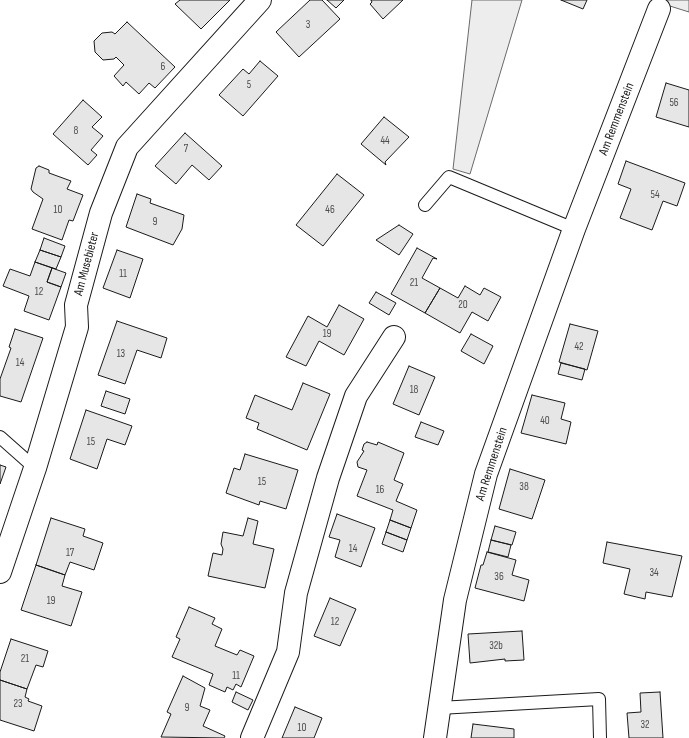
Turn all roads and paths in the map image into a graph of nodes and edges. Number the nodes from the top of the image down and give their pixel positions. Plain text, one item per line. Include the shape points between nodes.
1 (260, 0) edge
2 (659, 9) dead end
3 (425, 205) dead end
4 (574, 229) junction
5 (394, 337) dead end
6 (0, 437) edge
7 (35, 468) junction
8 (0, 572) edge
9 (439, 708) junction
10 (252, 738) edge
11 (435, 738) edge
12 (600, 738) edge

1 - 7 street, Am Musebieter via 127,147 101,213 76,305 77,327
2 - 4 street, Am Remmenstein
3 - 4 lane via 449,177
4 - 9 street, Am Remmenstein via 486,474 455,600
5 - 10 street via 356,396 328,478 296,593 288,652
6 - 7 lane
7 - 8 street, Am Musebieter
9 - 11 street, Am Remmenstein
9 - 12 lane via 599,699

